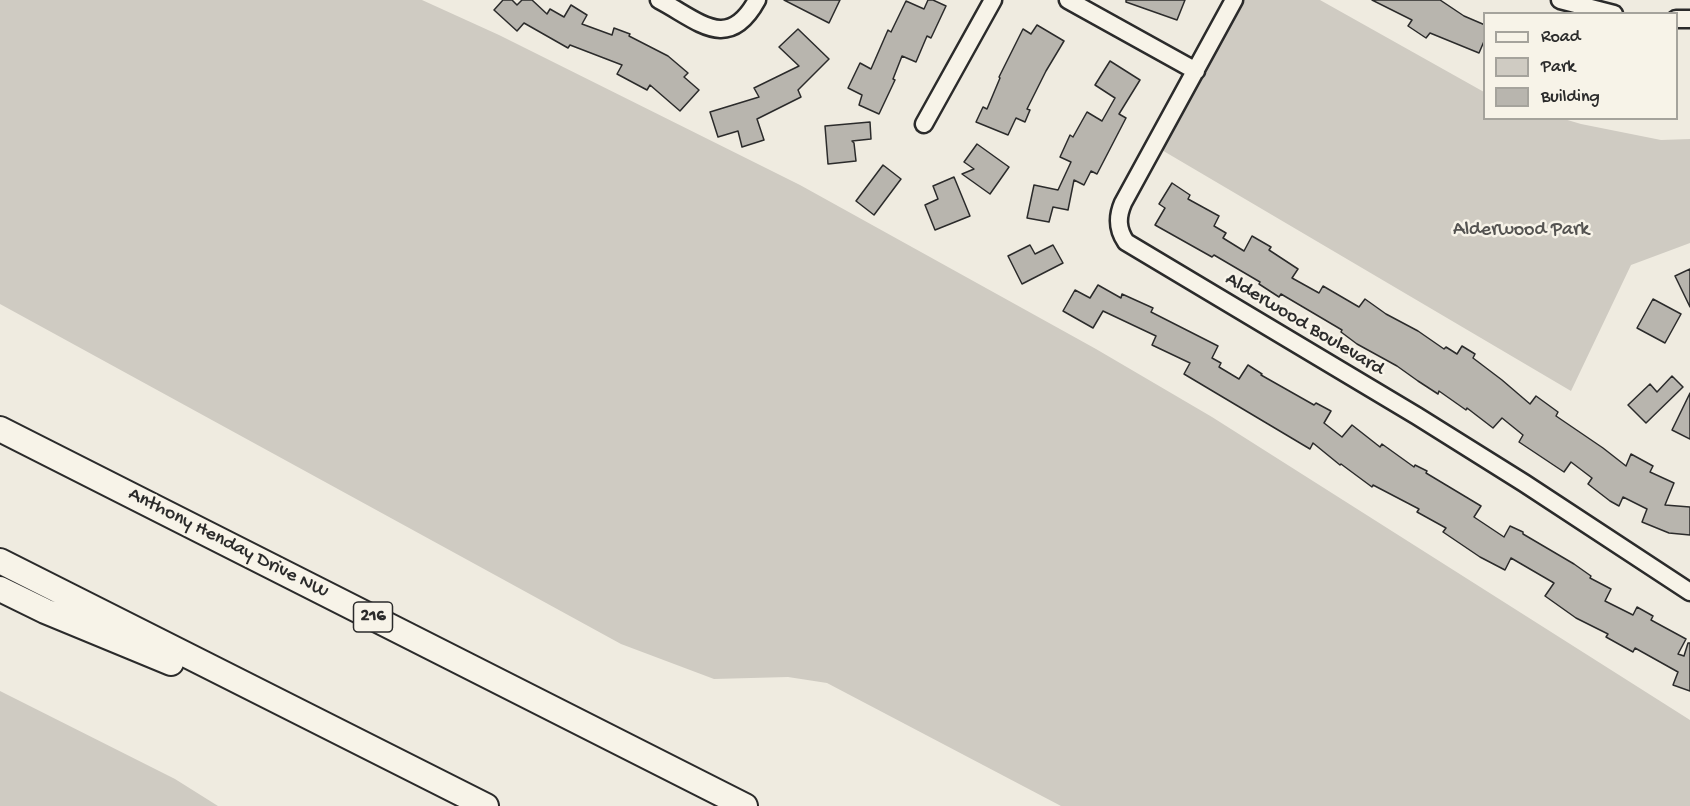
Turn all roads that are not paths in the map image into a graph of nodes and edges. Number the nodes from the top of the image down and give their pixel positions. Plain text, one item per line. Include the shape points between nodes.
1 (659, 0) edge
2 (757, 0) edge
3 (993, 0) edge
4 (1068, 0) edge
5 (1234, 0) edge
6 (1560, 0) edge
7 (1606, 12) edge
8 (1196, 71) junction
9 (924, 124) dead end
10 (0, 429) edge
11 (0, 561) edge
12 (0, 590) edge
13 (1690, 592) edge
14 (351, 737) junction
15 (486, 806) edge
16 (745, 806) edge

1 - 2 street via 707,26 725,30 741,23
3 - 9 street
4 - 8 street
5 - 8 street, Alderwood Boulevard
6 - 7 street
8 - 13 street, Alderwood Boulevard via 1121,208 1119,230 1126,242 1426,422
10 - 16 highway, Anthony Henday Drive NW / 216
11 - 14 highway
12 - 14 highway
14 - 15 highway

